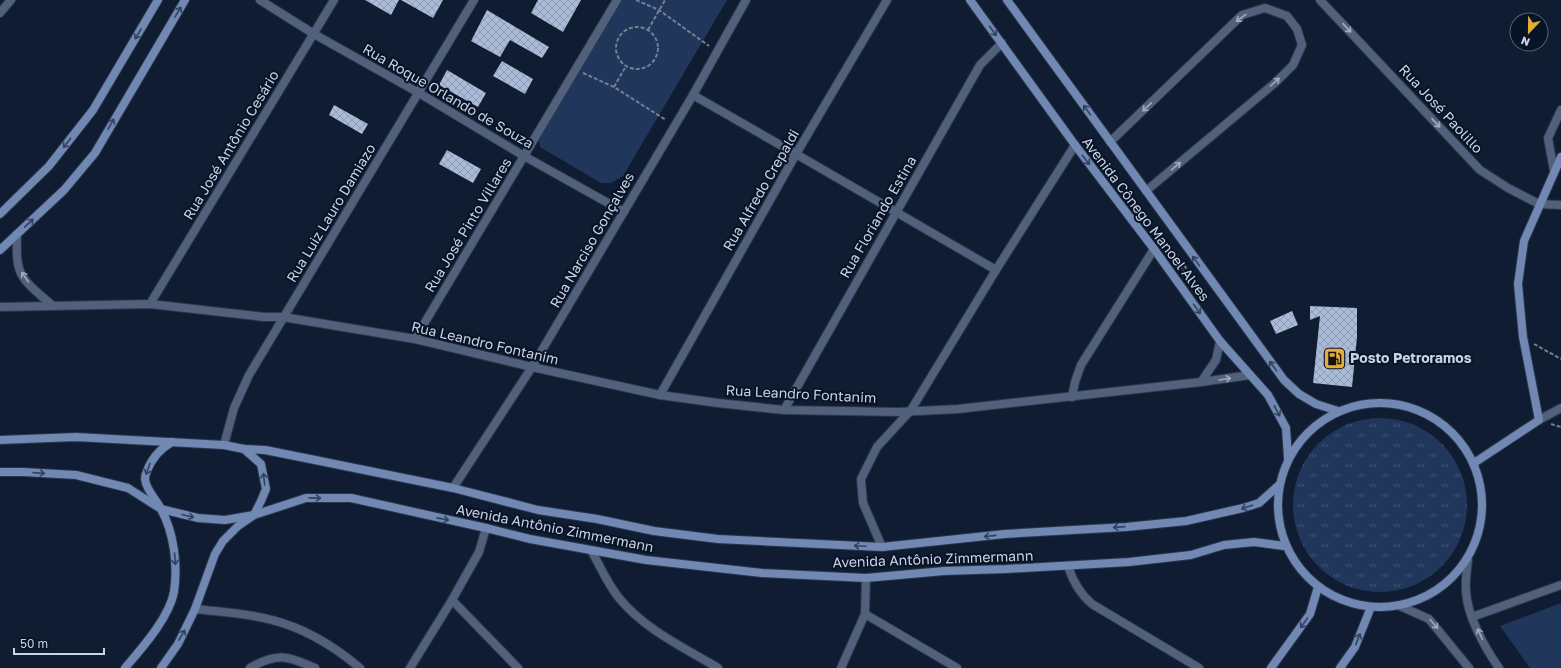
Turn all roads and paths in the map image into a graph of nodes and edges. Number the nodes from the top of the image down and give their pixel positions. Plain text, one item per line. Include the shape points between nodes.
1 (11, 0) edge
2 (158, 0) edge
3 (185, 0) edge
4 (260, 0) edge
5 (334, 0) edge
6 (474, 0) edge
7 (617, 0) edge
8 (636, 0) edge
9 (665, 0) edge
10 (746, 0) edge
11 (887, 0) edge
12 (970, 0) edge
13 (1007, 0) edge
14 (1320, 0) edge
15 (659, 10) junction
16 (0, 13) edge
17 (648, 30) junction
18 (314, 34) junction
19 (1002, 43) junction
20 (717, 51) junction
21 (626, 66) junction
22 (576, 70) junction
23 (614, 87) junction
24 (419, 93) junction
25 (693, 95) junction
26 (1561, 110) edge
27 (674, 125) junction
28 (1110, 142) junction
29 (1075, 145) junction
30 (796, 154) junction
31 (524, 156) junction
32 (1561, 156) edge
33 (1554, 171) junction
34 (1146, 191) junction
35 (1539, 204) junction
36 (1561, 205) edge
37 (624, 212) junction
38 (896, 212) junction
39 (0, 214) edge
40 (17, 234) junction
41 (1154, 249) junction
42 (0, 250) edge
43 (1200, 266) junction
44 (996, 270) junction
45 (1180, 284) junction
46 (150, 304) junction
47 (52, 305) junction
48 (0, 307) edge
49 (283, 317) junction
50 (1523, 337) junction
51 (415, 339) junction
52 (1220, 341) junction
53 (1561, 359) edge
54 (532, 367) junction
55 (1250, 375) junction
56 (1201, 382) junction
57 (660, 395) junction
58 (1072, 397) junction
59 (1561, 408) edge
60 (784, 410) junction
61 (910, 410) junction
62 (1338, 411) junction
63 (1538, 420) junction
64 (0, 440) edge
65 (173, 441) junction
66 (224, 445) junction
67 (244, 449) junction
68 (1288, 458) junction
69 (1474, 463) junction
70 (0, 472) edge
71 (1279, 485) junction
72 (453, 488) junction
73 (161, 509) junction
74 (254, 514) junction
75 (486, 528) junction
76 (1284, 546) junction
77 (882, 547) junction
78 (592, 550) junction
79 (1468, 560) junction
80 (1068, 566) junction
81 (866, 578) junction
82 (1561, 585) edge
83 (1318, 587) junction
84 (452, 600) junction
85 (1400, 606) junction
86 (1371, 608) junction
87 (195, 609) junction
88 (865, 614) junction
89 (1472, 617) junction
90 (125, 668) edge
91 (161, 668) edge
92 (250, 668) edge
93 (315, 668) edge
94 (360, 668) edge
95 (410, 668) edge
96 (518, 668) edge
97 (718, 668) edge
98 (841, 668) edge
99 (957, 668) edge
100 (1199, 668) edge
101 (1271, 668) edge
102 (1340, 668) edge
103 (1468, 668) edge
104 (1499, 668) edge

1 - 16 street
2 -> 39 street via 93,110 49,166
40 -> 3 street via 64,190 95,152
4 - 18 street, Rua Roque Orlando de Souza
5 - 18 street, Rua José Antônio Cesário
6 - 24 street, Rua Luiz Lauro Damiazo
7 - 22 street, Rua José Pinto Villares
8 - 15 path
9 - 15 path
10 - 20 street, Rua Narciso Gonçalves
11 - 30 street, Rua Alfredo Crepaldi
12 -> 19 street, Avenida Cônego Manoel Alves
28 -> 13 street, Avenida Cônego Manoel Alves
14 -> 35 street, Rua José Paolillo via 1480,170
15 - 17 path
15 - 20 path
17 - 21 path via 632,27 619,37 617,53
17 - 21 path via 658,42 656,58 643,68 634,69
18 - 24 street, Rua Roque Orlando de Souza
18 - 46 street, Rua José Antônio Cesário
19 - 29 street, Avenida Cônego Manoel Alves
19 - 38 street, Rua Floriando Estina via 980,65
20 - 25 street, Rua Narciso Gonçalves
21 - 23 path
22 - 23 path
22 - 31 street, Rua José Pinto Villares
23 - 27 path
24 - 31 street, Rua Roque Orlando de Souza
24 - 49 street, Rua Luiz Lauro Damiazo
25 - 27 street, Rua Narciso Gonçalves
25 - 30 street
26 - 33 street via 1548,138
27 - 37 street, Rua Narciso Gonçalves
28 - 34 street, Avenida Cônego Manoel Alves
34 -> 28 street via 1276,82 1292,65 1302,45 1297,29 1287,16 1265,8 1242,15
29 -> 41 street, Avenida Cônego Manoel Alves
29 - 44 street
30 - 38 street
30 - 57 street, Rua Alfredo Crepaldi
31 - 37 street, Rua Roque Orlando de Souza
31 - 51 street, Rua José Pinto Villares
32 - 33 street
33 - 35 street
43 -> 34 street, Avenida Cônego Manoel Alves
35 - 36 street, Rua José Paolillo
35 - 50 street via 1524,241 1518,284
37 - 54 street, Rua Narciso Gonçalves
38 - 44 street
38 - 60 street, Rua Floriando Estina
40 - 42 street
47 -> 40 street via 22,276 18,260
41 - 45 street, Avenida Cônego Manoel Alves
41 - 58 street via 1081,365
43 - 45 path via 1190,274 1184,265 1181,267 1188,278
62 -> 43 street, Avenida Cônego Manoel Alves via 1316,404 1299,394 1284,380
44 - 61 street
45 -> 52 street, Avenida Cônego Manoel Alves
46 - 47 street, Rua Leandro Fontanim
46 - 49 street, Rua Leandro Fontanim
47 - 48 street, Rua Leandro Fontanim
49 - 51 street, Rua Leandro Fontanim
49 - 66 street, Rua Luiz Lauro Damiazo via 248,375 234,408
50 - 53 path
50 - 63 street
51 - 54 street, Rua Leandro Fontanim
52 - 55 street, Avenida Cônego Manoel Alves
52 - 56 street via 1216,360
54 - 57 street, Rua Leandro Fontanim
54 - 72 street, Rua Narciso Gonçalves
56 -> 55 street, Rua Leandro Fontanim
55 -> 68 street, Avenida Cônego Manoel Alves via 1268,395 1286,428
56 - 58 street, Rua Leandro Fontanim
57 - 60 street, Rua Leandro Fontanim
58 - 61 street, Rua Leandro Fontanim via 973,408
59 - 63 street
60 - 61 street, Rua Leandro Fontanim
61 - 77 street via 877,447 861,479 863,503
62 - 68 street via 1318,423 1301,438
62 - 69 street via 1369,403 1401,404 1431,416 1456,436
63 - 69 street
64 - 65 street, Avenida Antônio Zimmermann via 76,437
65 - 66 street, Avenida Antônio Zimmermann
65 -> 73 street via 160,449 151,461 145,478 147,487
66 - 67 street, Avenida Antônio Zimmermann
67 - 72 street, Avenida Antônio Zimmermann via 266,450
74 -> 67 street via 266,489 264,475 262,464
68 - 71 street
69 - 79 street via 1481,487 1483,512 1478,537
70 -> 73 street, Avenida Antônio Zimmermann via 76,475 128,488
71 - 76 street via 1277,513
71 -> 77 street, Avenida Antônio Zimmermann via 1259,503 1186,521 1005,534
77 -> 72 street, Avenida Antônio Zimmermann via 718,539 654,531 597,518 538,510
73 -> 74 street, Avenida Antônio Zimmermann via 218,520
73 -> 90 street via 174,550 174,592 170,606
74 -> 75 street, Avenida Antônio Zimmermann via 306,498 351,498
74 - 87 street via 223,540 214,554
75 - 78 street, Avenida Antônio Zimmermann via 530,540
75 - 84 street via 479,552
76 - 80 street, Avenida Antônio Zimmermann via 1254,542 1224,545 1191,555
76 - 83 street via 1297,566
78 - 81 street, Avenida Antônio Zimmermann via 646,560 762,573
78 - 97 street via 610,585 628,609 652,628
79 - 85 street via 1449,581 1432,593
79 - 89 street via 1466,592
80 - 81 street, Avenida Antônio Zimmermann via 944,571
80 - 100 street via 1080,592 1092,604
81 - 88 street
82 - 89 street
83 - 86 street via 1343,601
83 -> 101 street via 1310,614
84 - 95 street
84 - 96 street
85 - 86 street
85 -> 103 street via 1429,619
102 -> 86 street via 1355,647
91 -> 87 street via 178,644
87 - 94 street via 255,616 279,622 305,632
88 - 98 street
88 - 99 street
104 -> 89 street
92 - 93 street via 277,656

